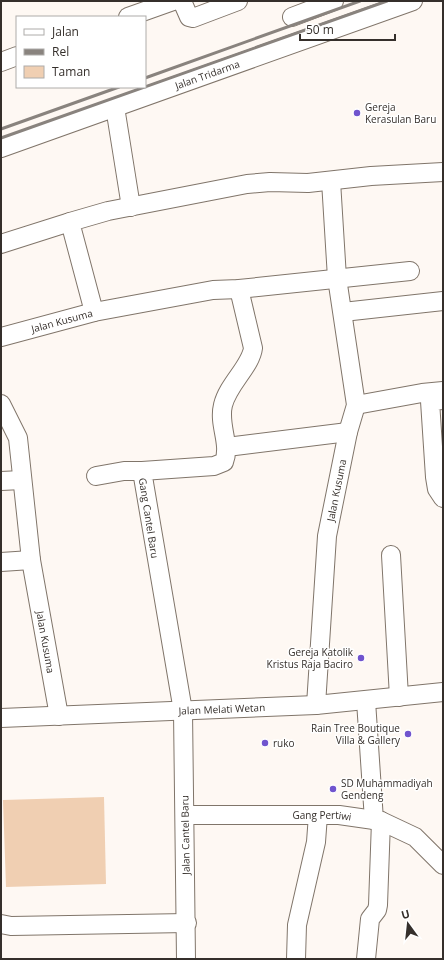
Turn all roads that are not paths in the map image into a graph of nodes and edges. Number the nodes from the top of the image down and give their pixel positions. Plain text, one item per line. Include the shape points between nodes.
1 (173, 1) edge
2 (182, 1) edge
3 (238, 1) edge
4 (334, 1) edge
5 (413, 1) edge
6 (131, 16) edge
7 (292, 17) dead end
8 (16, 56) edge
9 (1, 62) edge
10 (115, 107) junction
11 (1, 148) edge
12 (443, 172) edge
13 (332, 181) junction
14 (131, 207) junction
15 (70, 222) junction
16 (1, 244) edge
17 (410, 271) dead end
18 (337, 278) junction
19 (239, 289) junction
20 (443, 301) edge
21 (94, 312) junction
22 (343, 312) junction
23 (1, 337) edge
24 (443, 391) edge
25 (443, 400) edge
26 (356, 405) junction
27 (4, 414) edge
28 (348, 432) junction
29 (227, 447) junction
30 (142, 471) junction
31 (96, 476) dead end
32 (22, 480) junction
33 (1, 481) edge
34 (443, 498) edge
35 (391, 555) dead end
36 (31, 560) junction
37 (1, 562) edge
38 (443, 692) edge
39 (399, 697) junction
40 (366, 700) junction
41 (316, 705) junction
42 (183, 711) junction
43 (59, 716) junction
44 (1, 718) edge
45 (185, 815) junction
46 (318, 815) junction
47 (378, 821) junction
48 (443, 864) edge
49 (187, 923) junction
50 (1, 924) edge
51 (186, 959) edge
52 (296, 959) edge
53 (366, 959) edge

1 - 6 street
2 - 3 street via 189,17 193,18
4 - 7 street
5 - 10 street, Jalan Tridarma
8 - 9 street
10 - 11 street, Jalan Tridarma
10 - 14 street
12 - 13 street
13 - 14 street via 247,184
13 - 18 street, Jalan Kusuma
14 - 15 street
15 - 16 street
15 - 21 street
17 - 18 street, Jalan Kusuma
18 - 19 street, Jalan Kusuma
18 - 22 street, Jalan Kusuma
19 - 21 street, Jalan Kusuma via 212,290
19 - 29 street via 253,348 252,356 227,393 223,405 222,425
20 - 22 street
21 - 23 street, Jalan Kusuma
22 - 26 street, Jalan Kusuma
24 - 26 street
25 - 34 street via 430,401 434,477
26 - 28 street, Jalan Kusuma
27 - 32 street, Jalan Kusuma via 18,438
28 - 29 street
28 - 41 street, Jalan Kusuma via 327,536
29 - 30 street, Gang Cantel Baru via 224,462 220,465
30 - 31 street
30 - 42 street, Gang Cantel Baru
32 - 33 street
32 - 36 street, Jalan Kusuma
35 - 39 street
36 - 37 street
36 - 43 street, Jalan Kusuma
38 - 39 street, Jalan Melati Wetan
39 - 40 street, Jalan Melati Wetan
40 - 41 street, Jalan Melati Wetan
40 - 47 street
41 - 42 street, Jalan Melati Wetan
42 - 43 street, Jalan Melati Wetan
42 - 45 street, Jalan Cantel Baru
43 - 44 street, Jalan Melati Wetan
45 - 46 street, Gang Pertiwi
45 - 49 street, Jalan Cantel Baru
46 - 47 street, Gang Pertiwi via 339,815
46 - 52 street via 316,842 296,925
47 - 48 street, Gang Pertiwi via 415,837
47 - 53 street via 378,905 370,919
49 - 50 street via 23,926
49 - 51 street, Jalan Cantel Baru

